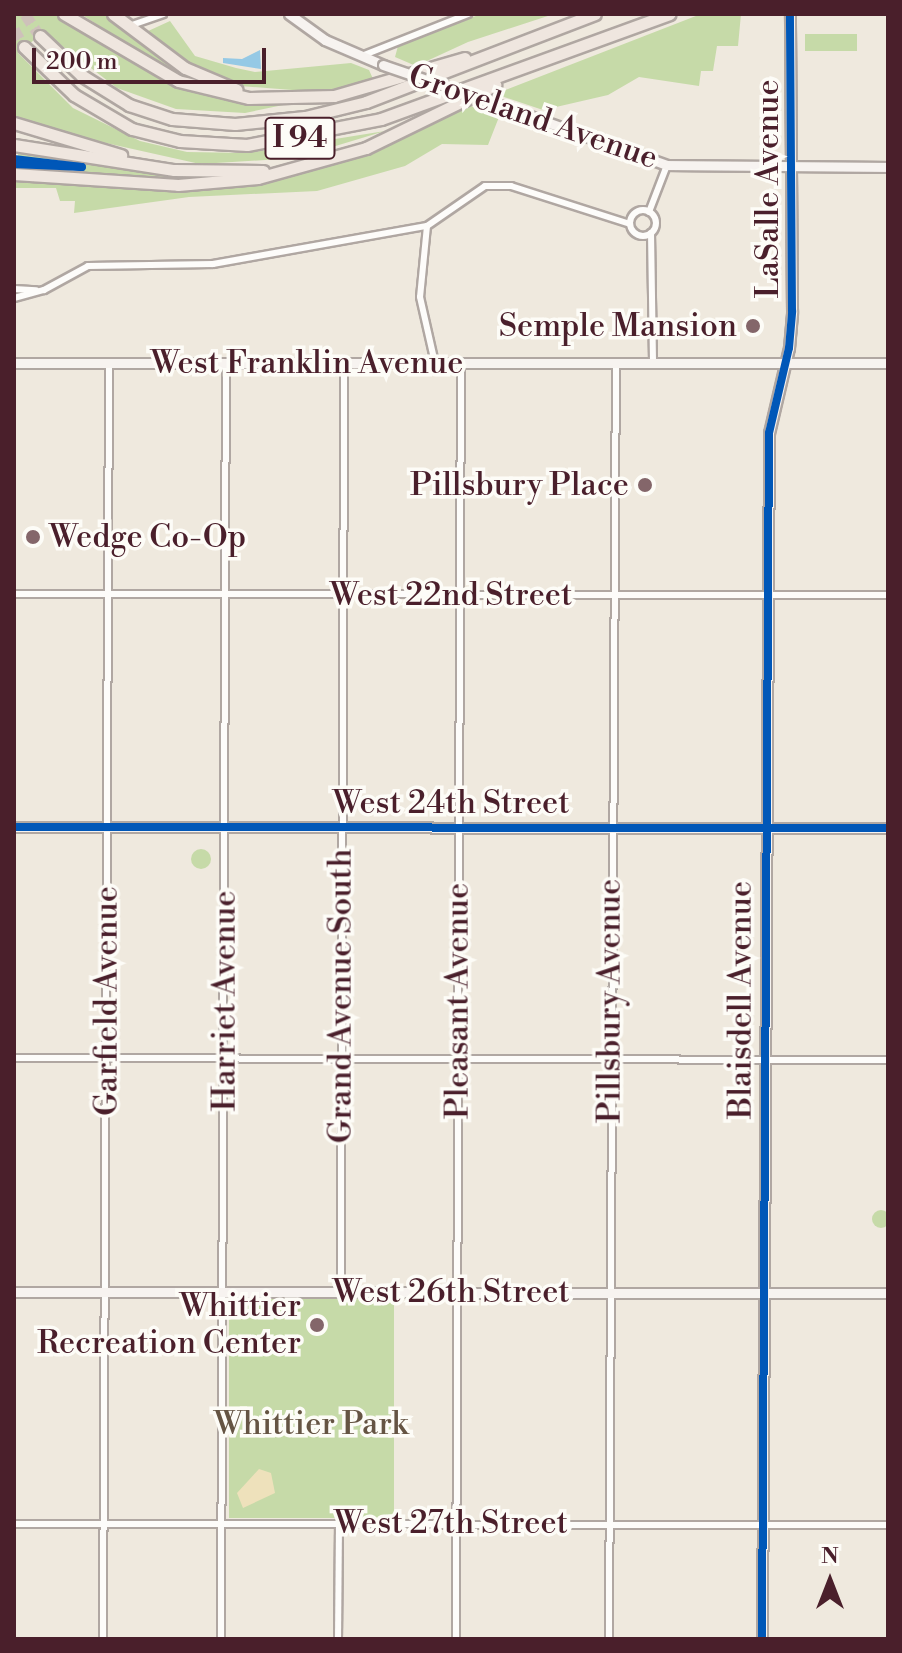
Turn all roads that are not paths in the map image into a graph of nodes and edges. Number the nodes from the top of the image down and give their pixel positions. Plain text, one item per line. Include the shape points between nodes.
1 (64, 14) edge
2 (113, 14) edge
3 (163, 14) edge
4 (289, 14) edge
5 (468, 14) edge
6 (595, 14) edge
7 (670, 14) edge
8 (790, 14) edge
9 (576, 22) junction
10 (128, 26) junction
11 (40, 36) tunnel mouth
12 (591, 44) junction
13 (24, 47) tunnel mouth
14 (360, 56) junction
15 (300, 99) junction
16 (16, 124) edge
17 (16, 145) edge
18 (346, 155) junction
19 (667, 165) junction
20 (792, 167) junction
21 (888, 167) edge
22 (215, 172) junction
23 (14, 174) edge
24 (649, 212) junction
25 (630, 224) junction
26 (427, 226) junction
27 (651, 233) junction
28 (54, 284) junction
29 (14, 289) edge
30 (14, 298) edge
31 (14, 363) edge
32 (109, 363) junction
33 (226, 363) junction
34 (344, 363) junction
35 (435, 363) junction
36 (461, 363) junction
37 (616, 363) junction
38 (653, 363) junction
39 (784, 363) junction
40 (888, 363) edge
41 (14, 594) edge
42 (110, 594) junction
43 (343, 594) junction
44 (227, 595) junction
45 (611, 595) junction
46 (768, 595) junction
47 (888, 595) edge
48 (461, 596) junction
49 (108, 826) junction
50 (226, 826) junction
51 (341, 826) junction
52 (14, 827) edge
53 (459, 827) junction
54 (611, 828) junction
55 (765, 828) junction
56 (888, 828) edge
57 (14, 1058) edge
58 (224, 1059) junction
59 (342, 1059) junction
60 (764, 1059) junction
61 (107, 1060) junction
62 (458, 1060) junction
63 (610, 1060) junction
64 (888, 1060) edge
65 (340, 1289) junction
66 (14, 1292) edge
67 (107, 1292) junction
68 (224, 1292) junction
69 (457, 1292) junction
70 (609, 1292) junction
71 (764, 1292) junction
72 (888, 1293) edge
73 (222, 1523) junction
74 (339, 1523) junction
75 (14, 1524) edge
76 (104, 1524) junction
77 (456, 1524) junction
78 (609, 1524) junction
79 (762, 1524) junction
80 (888, 1525) edge
81 (103, 1639) edge
82 (221, 1639) edge
83 (338, 1639) edge
84 (456, 1639) edge
85 (609, 1639) edge
86 (762, 1639) edge

1 - 15 highway via 178,81 249,98
2 - 10 highway
3 - 10 street
4 - 14 street, Groveland Avenue via 326,41
5 - 14 street
6 - 9 highway, I 94
7 - 12 highway, I 94
8 - 20 street, LaSalle Avenue
9 - 11 highway, I 94 via 366,102 305,117 235,124 172,119 129,105 75,70
9 - 15 highway via 363,90
10 - 15 highway via 181,66 215,83 261,96
12 - 13 highway, I 94 via 362,124 234,145 171,140 120,123 74,95
12 - 18 highway
14 - 19 street, Groveland Avenue, bridge
16 - 22 highway via 151,162
17 - 22 highway
18 - 22 highway via 275,170
18 - 23 highway via 258,178 201,184
19 - 20 street, Groveland Avenue
19 - 24 street
20 - 21 street, Groveland Avenue
20 - 39 street, LaSalle Avenue via 792,311
24 - 25 street via 637,212
24 - 27 street via 655,222
25 - 26 street via 511,186 485,186
25 - 27 street via 639,235
26 - 28 street via 213,264 88,266
26 - 35 street via 420,297
27 - 38 street
28 - 29 street
28 - 30 street
31 - 32 street, West Franklin Avenue
32 - 33 street, West Franklin Avenue
32 - 42 street, Garfield Avenue
33 - 34 street, West Franklin Avenue
33 - 44 street, Harriet Avenue
34 - 35 street, West Franklin Avenue
34 - 43 street, Grand Avenue South
35 - 36 street, West Franklin Avenue
36 - 37 street, West Franklin Avenue
36 - 48 street, Pleasant Avenue
37 - 38 street, West Franklin Avenue
37 - 45 street, Pillsbury Avenue
38 - 39 street, West Franklin Avenue
39 - 40 street, West Franklin Avenue
39 - 46 street, Blaisdell Avenue via 769,433
41 - 42 street, West 22nd Street
42 - 44 street, West 22nd Street
42 - 49 street, Garfield Avenue
43 - 44 street, West 22nd Street
43 - 48 street, West 22nd Street
43 - 51 street, Grand Avenue South
44 - 50 street, Harriet Avenue
45 - 46 street, West 22nd Street
45 - 48 street, West 22nd Street
45 - 54 street, Pillsbury Avenue
46 - 47 street, West 22nd Street
46 - 55 street, Blaisdell Avenue
48 - 53 street, Pleasant Avenue
49 - 50 street, West 24th Street
49 - 52 street, West 24th Street
49 - 61 street, Garfield Avenue
50 - 51 street, West 24th Street
50 - 58 street, Harriet Avenue
51 - 53 street, West 24th Street
51 - 59 street, Grand Avenue South
53 - 54 street, West 24th Street
53 - 62 street, Pleasant Avenue
54 - 55 street, West 24th Street
54 - 63 street, Pillsbury Avenue
55 - 56 street, West 24th Street
55 - 60 street, Blaisdell Avenue
57 - 61 street
58 - 59 street
58 - 61 street
58 - 68 street, Harriet Avenue
59 - 62 street
59 - 65 street, Grand Avenue South
60 - 63 street
60 - 64 street
60 - 71 street, Blaisdell Avenue
61 - 67 street, Garfield Avenue
62 - 63 street
62 - 69 street, Pleasant Avenue
63 - 70 street, Pillsbury Avenue
65 - 68 street, West 26th Street
65 - 69 street, West 26th Street
66 - 67 street, West 26th Street
67 - 68 street, West 26th Street
67 - 76 street, Garfield Avenue
68 - 73 street, Harriet Avenue
69 - 70 street, West 26th Street
69 - 77 street, Pleasant Avenue
70 - 71 street, West 26th Street
70 - 78 street, Pillsbury Avenue
71 - 72 street, West 26th Street
71 - 79 street, Blaisdell Avenue
73 - 74 street, West 27th Street
73 - 76 street, West 27th Street
73 - 82 street, Harriet Avenue
74 - 77 street, West 27th Street
74 - 83 street
75 - 76 street, West 27th Street
76 - 81 street, Garfield Avenue
77 - 78 street, West 27th Street
77 - 84 street, Pleasant Avenue
78 - 79 street, West 27th Street
78 - 85 street, Pillsbury Avenue
79 - 80 street, West 27th Street
79 - 86 street, Blaisdell Avenue

